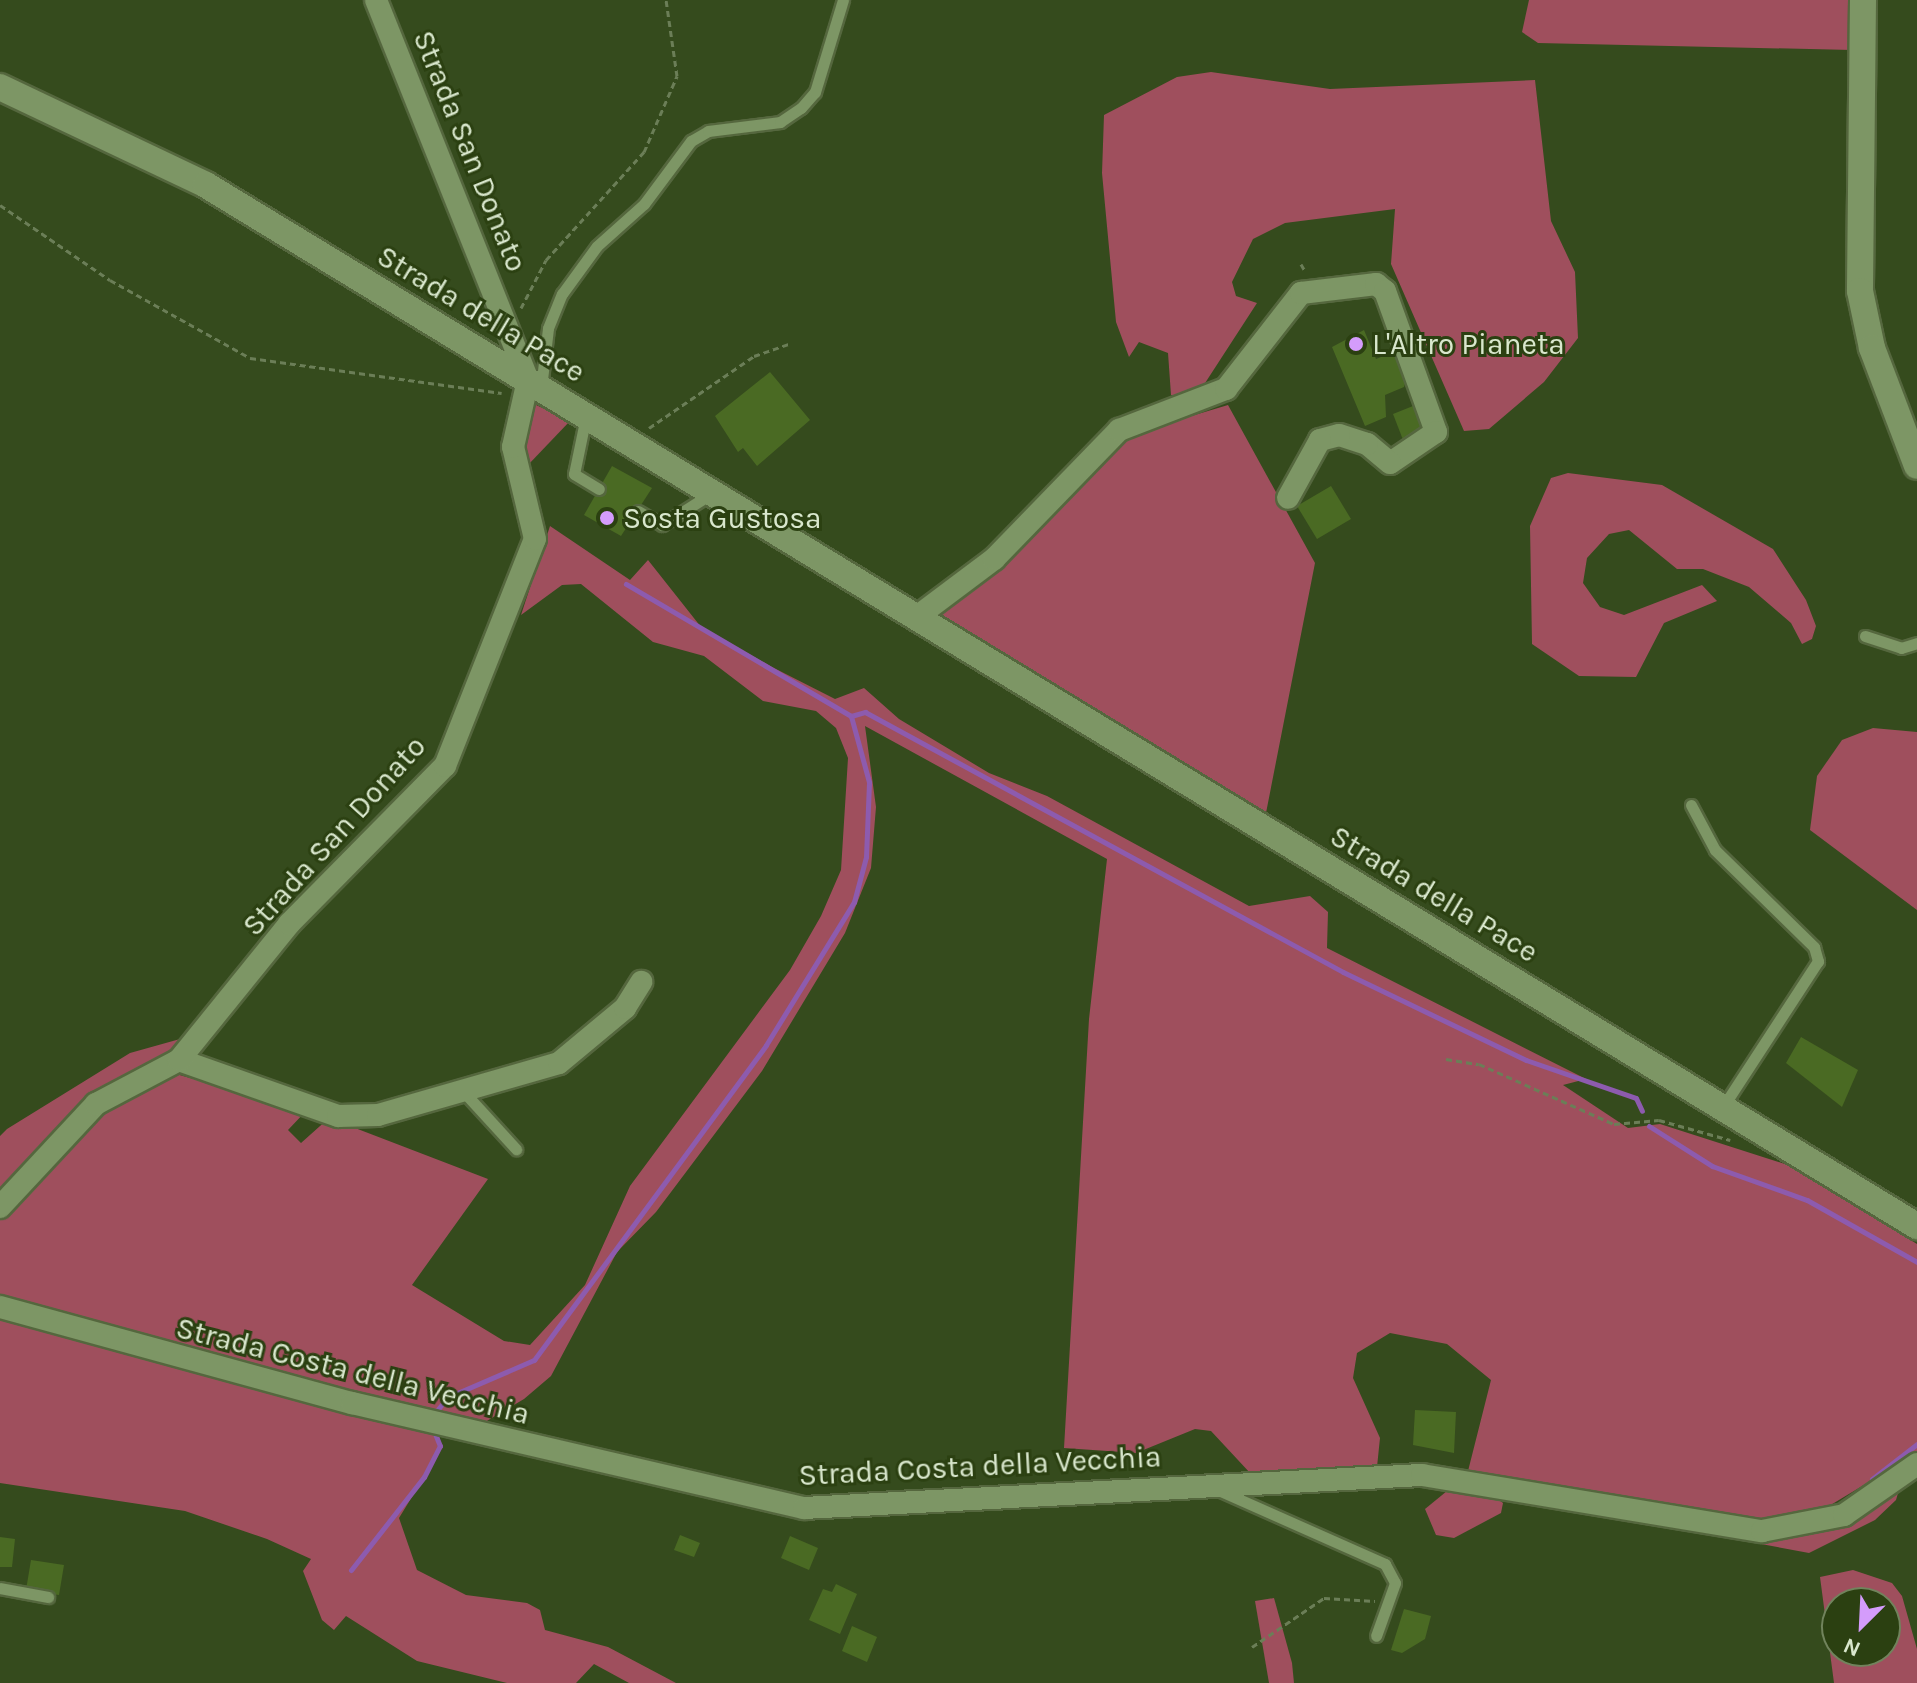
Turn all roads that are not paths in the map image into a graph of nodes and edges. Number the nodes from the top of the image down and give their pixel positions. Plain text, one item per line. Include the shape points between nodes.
1 (376, 0) edge
2 (843, 0) edge
3 (1863, 0) edge
4 (0, 87) edge
5 (530, 388) junction
6 (587, 415) junction
7 (1917, 466) edge
8 (599, 489) dead end
9 (713, 492) junction
10 (1288, 498) dead end
11 (638, 511) dead end
12 (918, 616) junction
13 (1865, 636) dead end
14 (1917, 643) edge
15 (1691, 805) dead end
16 (641, 982) dead end
17 (179, 1060) junction
18 (463, 1091) junction
19 (1723, 1108) junction
20 (516, 1149) dead end
21 (0, 1207) edge
22 (1917, 1226) edge
23 (0, 1307) edge
24 (1917, 1464) edge
25 (1210, 1485) junction
26 (0, 1588) edge
27 (48, 1597) dead end
28 (1376, 1636) dead end

1 - 5 street, Strada San Donato
2 - 5 lane via 815,92 801,108 780,122 708,131 691,141 644,204 597,246 562,294
3 - 7 street via 1860,291 1872,348
4 - 5 street, Strada della Pace via 161,160
5 - 6 street, Strada della Pace
5 - 17 street, Strada San Donato via 513,447 535,539 445,766 289,924
6 - 8 lane via 574,474
6 - 9 street, Strada della Pace
9 - 11 lane via 662,525
9 - 12 street, Strada della Pace
10 - 12 street via 1320,440 1339,435 1367,444 1390,463 1436,432 1385,291 1376,284 1301,293 1226,389 1119,430 994,559
12 - 19 street, Strada della Pace
13 - 14 lane via 1901,648
15 - 19 lane via 1715,850 1814,947 1818,961
16 - 18 street via 625,1008 559,1063
17 - 18 street via 357,1119
17 - 21 street, Strada San Donato via 96,1104
18 - 20 lane
19 - 22 street, Strada della Pace
23 - 25 street, Strada Costa della Vecchia via 336,1399 804,1508
24 - 25 street, Strada Costa della Vecchia via 1844,1515 1762,1531 1422,1475
25 - 28 lane via 1385,1564 1395,1583
26 - 27 lane

